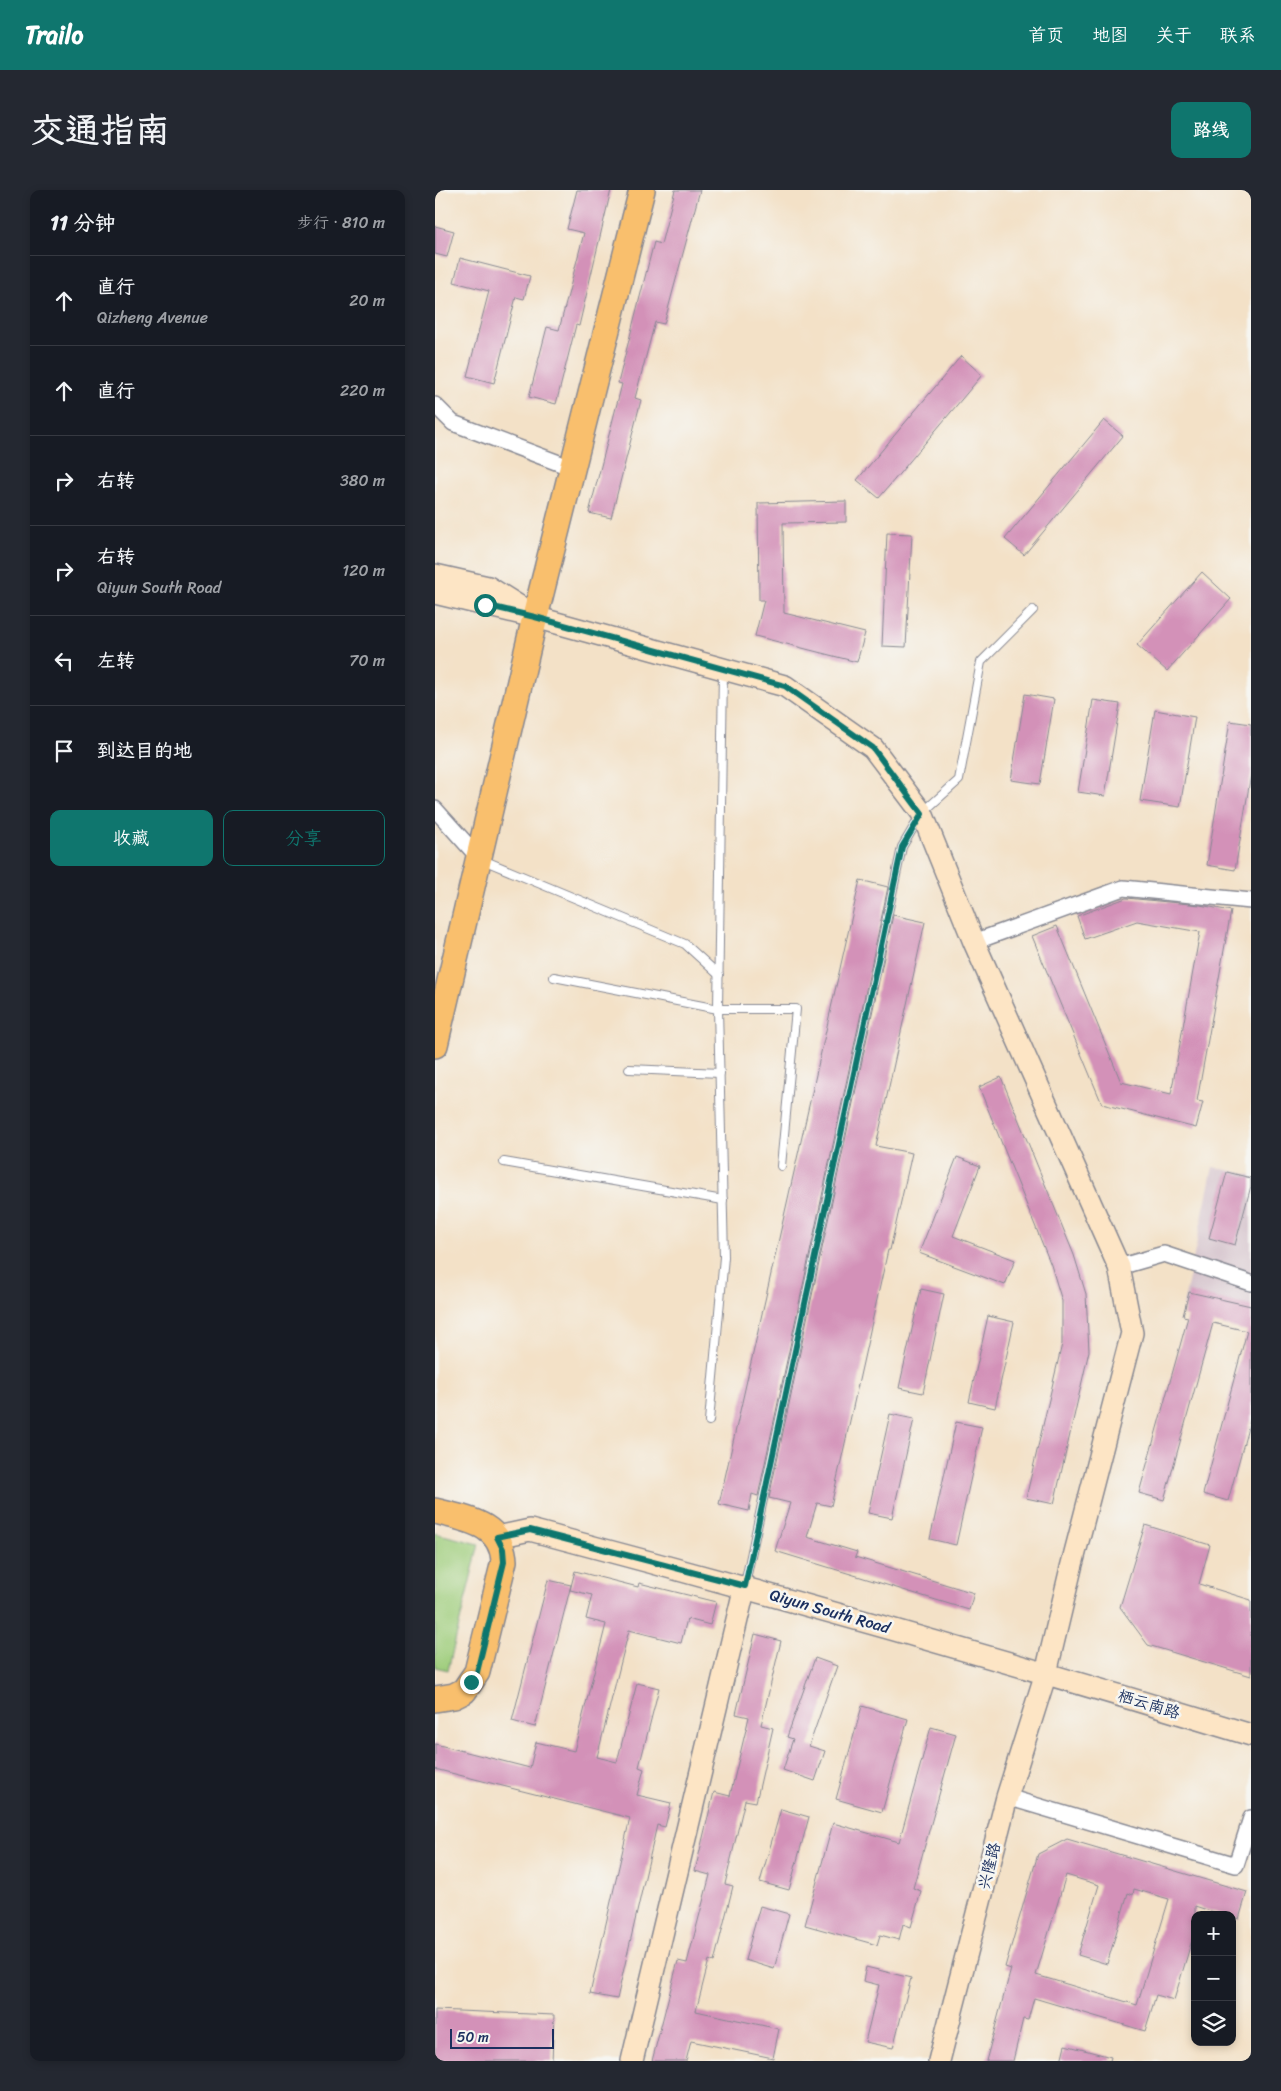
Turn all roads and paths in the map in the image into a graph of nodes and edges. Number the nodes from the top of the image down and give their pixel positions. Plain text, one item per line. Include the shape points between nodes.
1 (642, 190) edge
2 (435, 405) edge
3 (572, 468) junction
4 (435, 575) edge
5 (435, 593) edge
6 (1033, 610) dead end
7 (535, 617) junction
8 (723, 668) junction
9 (435, 809) edge
10 (922, 814) junction
11 (479, 858) junction
12 (1251, 901) edge
13 (975, 942) junction
14 (719, 975) junction
15 (554, 978) dead end
16 (719, 1009) junction
17 (435, 1045) edge
18 (629, 1069) dead end
19 (720, 1073) junction
20 (503, 1162) dead end
21 (781, 1166) dead end
22 (723, 1200) junction
23 (1119, 1267) junction
24 (1251, 1283) edge
25 (709, 1421) dead end
26 (435, 1511) edge
27 (497, 1537) junction
28 (745, 1586) junction
29 (1046, 1673) junction
30 (435, 1699) edge
31 (1251, 1735) edge
32 (1007, 1797) junction
33 (1251, 1818) edge
34 (632, 2061) edge
35 (939, 2061) edge

1 - 3 main road
2 - 3 street via 453,423
3 - 7 main road
4 - 7 street via 488,587
5 - 7 street, 兴隆路
6 - 10 lane via 981,662 959,780
7 - 8 street, 兴隆路
7 - 11 main road
8 - 10 street, 兴隆路 via 785,686 873,748
8 - 14 lane
9 - 11 street
10 - 13 street, 兴隆路
10 - 28 lane via 902,847
11 - 14 lane via 685,944
11 - 17 main road
12 - 13 street via 1123,888
13 - 23 street, 兴隆路
14 - 16 lane
15 - 16 lane
16 - 19 lane
16 - 21 lane via 796,1009
18 - 19 lane
19 - 22 lane
20 - 22 lane
22 - 25 lane via 724,1257
23 - 24 street via 1164,1254
23 - 29 street, 兴隆路 via 1132,1333
26 - 27 main road via 475,1521
27 - 28 street, Qiyun South Road via 530,1530
27 - 30 main road via 503,1549 504,1562 477,1672 464,1691
28 - 29 street, Qiyun South Road
28 - 34 street
29 - 31 street, 栖云南路
29 - 32 street, 兴隆路
32 - 33 street via 1236,1865
32 - 35 street, 兴隆路

